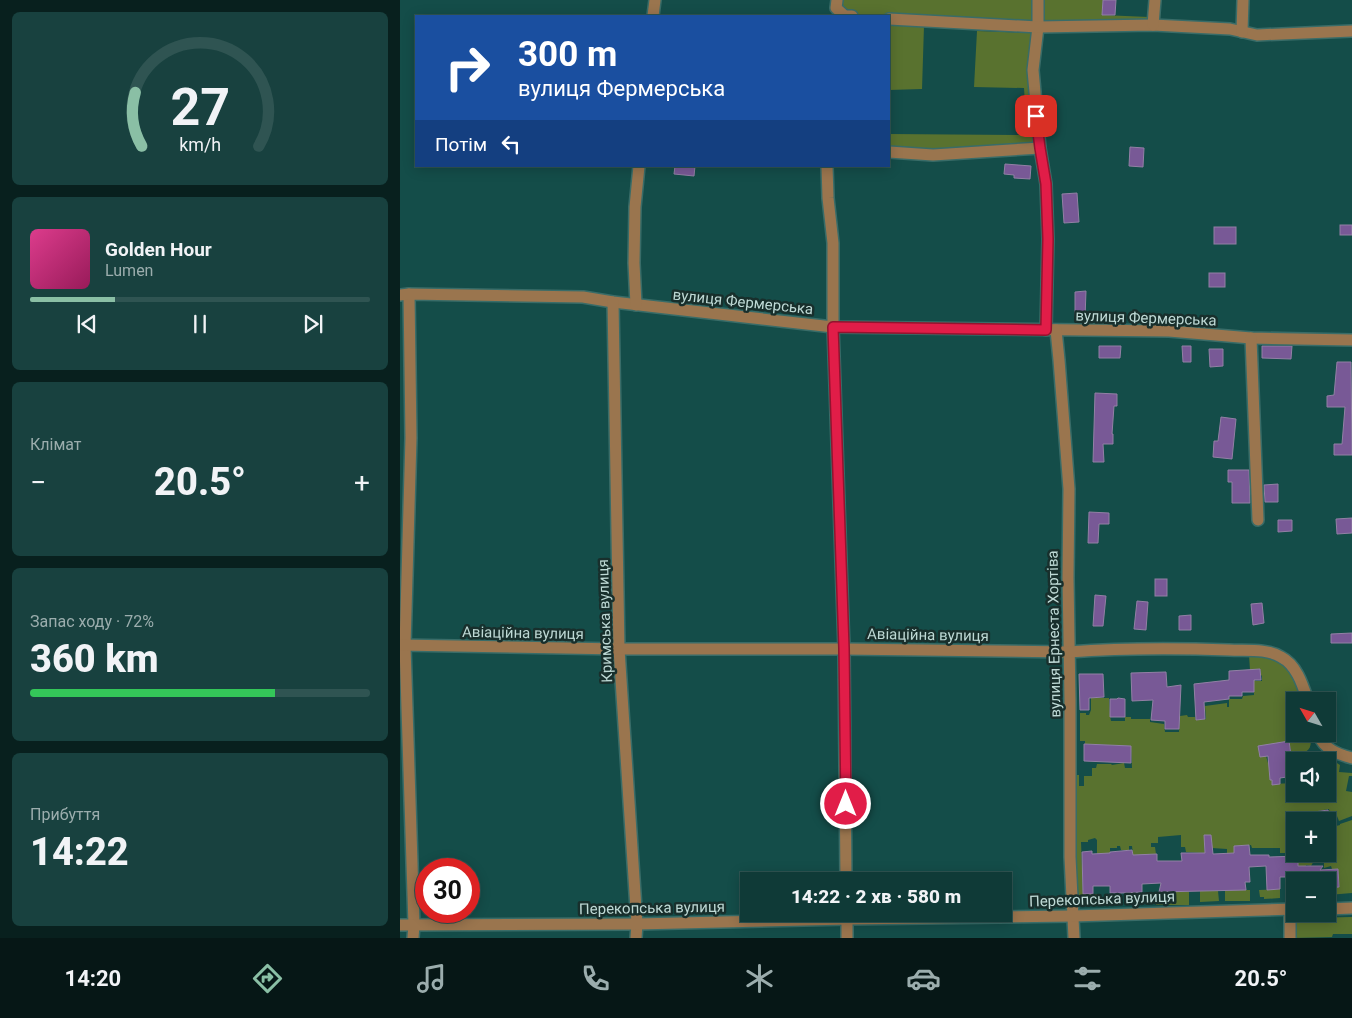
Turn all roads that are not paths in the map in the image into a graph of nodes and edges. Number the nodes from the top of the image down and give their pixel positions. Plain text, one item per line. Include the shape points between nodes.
1 (655, 0) edge
2 (836, 0) edge
3 (1038, 0) edge
4 (1155, 0) edge
5 (1242, 0) edge
6 (653, 15) edge
7 (844, 15) edge
8 (890, 19) edge
9 (1153, 25) junction
10 (1038, 27) junction
11 (1242, 32) junction
12 (1352, 32) edge
13 (1040, 148) junction
14 (890, 152) edge
15 (639, 167) edge
16 (827, 167) edge
17 (404, 295) edge
18 (613, 302) junction
19 (636, 305) junction
20 (833, 327) junction
21 (1051, 330) junction
22 (1251, 338) junction
23 (1352, 340) edge
24 (405, 438) edge
25 (1258, 520) dead end
26 (403, 646) edge
27 (844, 648) junction
28 (619, 649) junction
29 (1069, 652) junction
30 (1306, 692) edge
31 (1323, 742) edge
32 (1352, 758) edge
33 (846, 872) edge
34 (1352, 908) edge
35 (1286, 909) edge
36 (1336, 909) edge
37 (1012, 916) edge
38 (1073, 916) junction
39 (740, 920) edge
40 (847, 922) edge
41 (1292, 922) edge
42 (637, 924) junction
43 (400, 925) edge
44 (414, 925) junction
45 (413, 938) edge
46 (636, 938) edge
47 (847, 938) edge
48 (1074, 938) edge
49 (1290, 938) edge

1 - 6 street
2 - 7 street via 836,8
3 - 10 street, вулиця Ернеста Хортіва
4 - 9 street
5 - 11 street
8 - 10 street
9 - 10 street
9 - 11 street
10 - 13 street, вулиця Ернеста Хортіва via 1033,70
11 - 12 street via 1257,35
13 - 14 street via 933,155
13 - 21 street, вулиця Ернеста Хортіва via 1046,184
15 - 19 street via 634,216
16 - 20 street via 833,243
17 - 18 street, вулиця Фермерська via 583,298
17 - 24 street
18 - 19 street, вулиця Фермерська
18 - 28 street, Кримська вулиця
19 - 20 street, вулиця Фермерська
20 - 21 street, вулиця Фермерська
20 - 27 street
21 - 22 street, вулиця Фермерська via 1169,331
21 - 29 street, вулиця Ернеста Хортіва via 1060,369 1069,489
22 - 23 street, вулиця Фермерська
22 - 25 street
24 - 26 street
26 - 28 street, Авіаційна вулиця
26 - 44 street
27 - 28 street, Авіаційна вулиця
27 - 29 street, Авіаційна вулиця
27 - 33 street
28 - 42 street, Кримська вулиця
29 - 30 street, Авіаційна вулиця via 1117,649 1267,652 1282,657 1292,666
29 - 38 street, вулиця Ернеста Хортіва
31 - 32 street via 1337,754
34 - 36 street
35 - 38 street, Перекопська вулиця
37 - 38 street, Перекопська вулиця
38 - 48 street, вулиця Ернеста Хортіва
39 - 42 street, Перекопська вулиця
40 - 47 street
41 - 49 street
42 - 44 street, Перекопська вулиця
42 - 46 street, Кримська вулиця
43 - 44 street, Перекопська вулиця
44 - 45 street

